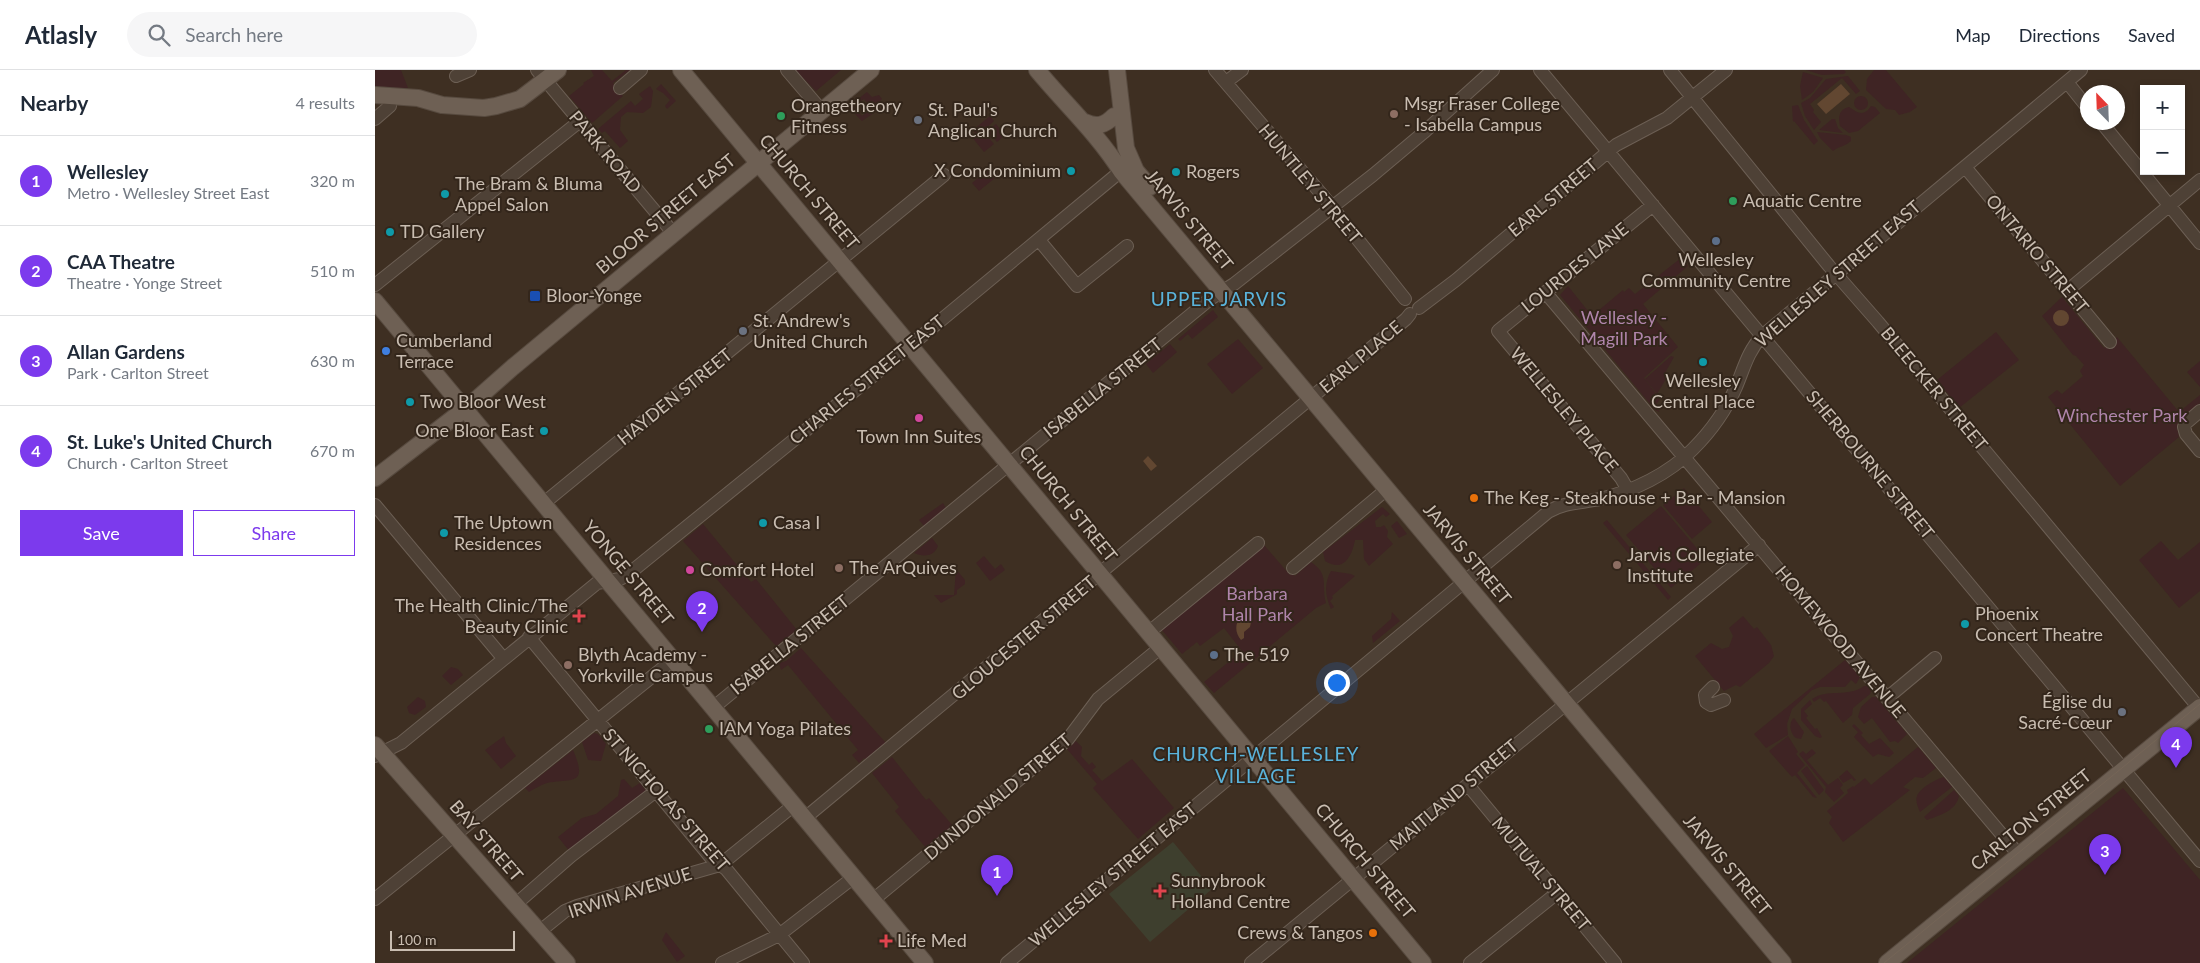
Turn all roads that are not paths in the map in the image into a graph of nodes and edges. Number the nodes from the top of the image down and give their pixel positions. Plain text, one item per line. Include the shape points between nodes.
1 (470, 70) edge
2 (558, 70) edge
3 (641, 70) edge
4 (681, 70) edge
5 (787, 70) edge
6 (871, 70) edge
7 (1037, 70) edge
8 (1113, 70) edge
9 (1117, 70) edge
10 (1215, 70) edge
11 (1242, 70) edge
12 (1493, 70) edge
13 (1540, 70) edge
14 (1670, 70) edge
15 (1726, 70) edge
16 (2081, 70) edge
17 (541, 75) edge
18 (456, 76) dead end
19 (1226, 82) junction
20 (2067, 82) junction
21 (620, 88) dead end
22 (1054, 90) junction
23 (375, 96) edge
24 (1693, 97) junction
25 (2080, 98) edge
26 (442, 105) junction
27 (382, 106) edge
28 (821, 111) junction
29 (1114, 116) junction
30 (375, 119) edge
31 (580, 121) junction
32 (1085, 122) junction
33 (2107, 130) edge
34 (1608, 152) junction
35 (759, 163) junction
36 (1965, 167) junction
37 (1121, 171) junction
38 (944, 175) dead end
39 (2200, 180) edge
40 (1653, 205) junction
41 (1331, 206) junction
42 (2169, 206) junction
43 (674, 234) junction
44 (1039, 240) junction
45 (2200, 243) edge
46 (1127, 246) dead end
47 (1193, 257) junction
48 (841, 260) junction
49 (1837, 274) junction
50 (375, 284) edge
51 (2067, 291) junction
52 (1221, 292) junction
53 (1545, 292) junction
54 (1405, 299) dead end
55 (377, 309) edge
56 (1414, 311) joint
57 (1498, 331) joint
58 (1762, 336) junction
59 (2110, 342) dead end
60 (911, 345) junction
61 (1311, 398) junction
62 (465, 409) junction
63 (2200, 411) edge
64 (2200, 451) edge
65 (1685, 457) junction
66 (1009, 465) junction
67 (375, 478) edge
68 (1387, 489) junction
69 (1628, 490) junction
70 (544, 504) junction
71 (375, 505) edge
72 (1258, 543) dead end
73 (1759, 545) junction
74 (1293, 568) dead end
75 (1100, 574) junction
76 (608, 581) junction
77 (1464, 582) junction
78 (1148, 634) junction
79 (529, 637) junction
80 (1160, 648) junction
81 (503, 658) junction
82 (1935, 658) dead end
83 (674, 659) junction
84 (1713, 686) dead end
85 (1887, 698) junction
86 (1724, 700) dead end
87 (1566, 703) junction
88 (714, 708) junction
89 (2199, 708) edge
90 (598, 720) junction
91 (377, 751) edge
92 (1253, 759) junction
93 (2124, 769) junction
94 (1468, 785) junction
95 (656, 791) junction
96 (794, 805) junction
97 (805, 818) junction
98 (454, 835) junction
99 (2019, 856) junction
100 (2200, 861) edge
101 (719, 865) junction
102 (854, 877) junction
103 (1353, 879) junction
104 (1557, 892) junction
105 (375, 899) edge
106 (873, 900) junction
107 (516, 904) junction
108 (539, 932) junction
109 (779, 935) junction
110 (567, 963) edge
111 (722, 963) edge
112 (803, 963) edge
113 (925, 963) edge
114 (1007, 963) edge
115 (1251, 963) edge
116 (1423, 963) edge
117 (1470, 963) edge
118 (1615, 963) edge
119 (1783, 963) edge
120 (1887, 963) edge

1 - 18 street
2 - 17 main road
3 - 21 street
4 - 35 main road, CHURCH STREET
5 - 28 street
6 - 28 main road, BLOOR STREET EAST
7 - 22 main road
8 - 29 main road
9 - 47 main road via 1129,157 1136,171 1163,204
10 - 19 street, HUNTLEY STREET
11 - 19 street
12 - 41 street, ISABELLA STREET via 1423,133
13 - 34 street, SHERBOURNE STREET
14 - 24 street, BLEECKER STREET
15 - 24 street, EARL STREET
16 - 20 street, WELLESLEY STREET EAST
17 - 26 main road via 520,99 484,108
17 - 31 street, PARK ROAD
19 - 41 street, HUNTLEY STREET
20 - 25 street
20 - 36 street, WELLESLEY STREET EAST
22 - 32 main road
22 - 37 main road via 1071,119 1106,162
23 - 26 main road via 418,98
24 - 34 street, EARL STREET via 1667,118 1630,136
24 - 49 street, BLEECKER STREET
26 - 27 main road via 417,108
27 - 30 street
28 - 35 main road, BLOOR STREET EAST
29 - 32 main road via 1101,125
29 - 37 main road
31 - 43 street, PARK ROAD
31 - 50 street
32 - 37 main road
33 - 42 street
34 - 40 street, SHERBOURNE STREET
34 - 56 street, EARL STREET via 1456,280
35 - 43 main road, BLOOR STREET EAST
35 - 48 main road, CHURCH STREET
36 - 49 street, WELLESLEY STREET EAST
36 - 51 street, ONTARIO STREET
37 - 44 street, CHARLES STREET EAST
37 - 47 main road, JARVIS STREET
38 - 48 street, HAYDEN STREET
39 - 42 street
40 - 53 street, LOURDES LANE
40 - 58 street, SHERBOURNE STREET
41 - 52 street, ISABELLA STREET
41 - 54 street, HUNTLEY STREET
42 - 45 street
42 - 51 street
43 - 62 main road, BLOOR STREET EAST
44 - 46 street via 1077,286
44 - 60 street, CHARLES STREET EAST
47 - 52 main road, JARVIS STREET
48 - 60 main road, CHURCH STREET
48 - 70 street, HAYDEN STREET
49 - 58 street, WELLESLEY STREET EAST
49 - 89 street, BLEECKER STREET
51 - 59 street, ONTARIO STREET
52 - 61 main road, JARVIS STREET
52 - 66 street, ISABELLA STREET
53 - 57 street, LOURDES LANE
53 - 65 street, HOMEWOOD AVENUE
55 - 62 main road, YONGE STREET
56 - 61 street, EARL PLACE
57 - 69 street, WELLESLEY PLACE
58 - 65 street, WELLESLEY STREET EAST via 1751,350 1727,406 1704,438
58 - 93 street, SHERBOURNE STREET
60 - 66 main road, CHURCH STREET
60 - 76 street, CHARLES STREET EAST via 626,576
61 - 68 main road, JARVIS STREET
61 - 75 street, GLOUCESTER STREET
62 - 67 main road, BLOOR STREET EAST
62 - 70 main road, YONGE STREET
63 - 64 street via 2184,427
65 - 69 street, WELLESLEY STREET EAST
65 - 73 street, HOMEWOOD AVENUE
66 - 75 main road, CHURCH STREET
66 - 88 street, ISABELLA STREET
68 - 74 street
68 - 77 main road, JARVIS STREET
69 - 77 street, WELLESLEY STREET EAST via 1554,508
70 - 76 main road, YONGE STREET
71 - 81 street
72 - 78 street
73 - 85 street, HOMEWOOD AVENUE
73 - 87 street, MAITLAND STREET
75 - 78 main road, CHURCH STREET
75 - 97 street, GLOUCESTER STREET
76 - 79 street, CHARLES STREET EAST via 597,583
76 - 83 main road, YONGE STREET
77 - 87 main road, JARVIS STREET
77 - 92 street, WELLESLEY STREET EAST
78 - 80 main road, CHURCH STREET
79 - 81 street, CHARLES STREET EAST
79 - 90 street, ST NICHOLAS STREET
80 - 92 main road, CHURCH STREET
80 - 106 street, DUNDONALD STREET via 1098,699 1068,739
81 - 91 street, CHARLES STREET EAST via 401,743
82 - 85 street
83 - 88 main road, YONGE STREET
83 - 90 street
84 - 86 street via 1705,695 1705,702 1711,705
85 - 99 street, HOMEWOOD AVENUE
87 - 94 street, MAITLAND STREET
87 - 119 main road, JARVIS STREET
88 - 96 main road, YONGE STREET
89 - 93 main road, CARLTON STREET
90 - 95 street, ST NICHOLAS STREET
90 - 98 street
91 - 98 main road, BAY STREET
92 - 103 main road, CHURCH STREET
92 - 114 street, WELLESLEY STREET EAST
93 - 99 main road, CARLTON STREET
93 - 100 street, SHERBOURNE STREET
94 - 103 street, MAITLAND STREET
94 - 104 street, MUTUAL STREET
95 - 101 street, ST NICHOLAS STREET
95 - 107 street via 571,856
96 - 97 main road, YONGE STREET
96 - 101 street, IRWIN AVENUE
97 - 102 main road, YONGE STREET
98 - 105 street
98 - 107 main road, BAY STREET
99 - 120 main road, CARLTON STREET
101 - 108 street, IRWIN AVENUE via 577,906 565,911
101 - 109 street, ST NICHOLAS STREET via 726,869
102 - 106 main road, YONGE STREET
102 - 109 street
103 - 115 street, MAITLAND STREET
103 - 116 main road, CHURCH STREET
104 - 117 street
104 - 118 street, MUTUAL STREET
106 - 113 main road, YONGE STREET
107 - 108 main road, BAY STREET
108 - 110 main road, BAY STREET
109 - 111 street
109 - 112 street, ST NICHOLAS STREET

